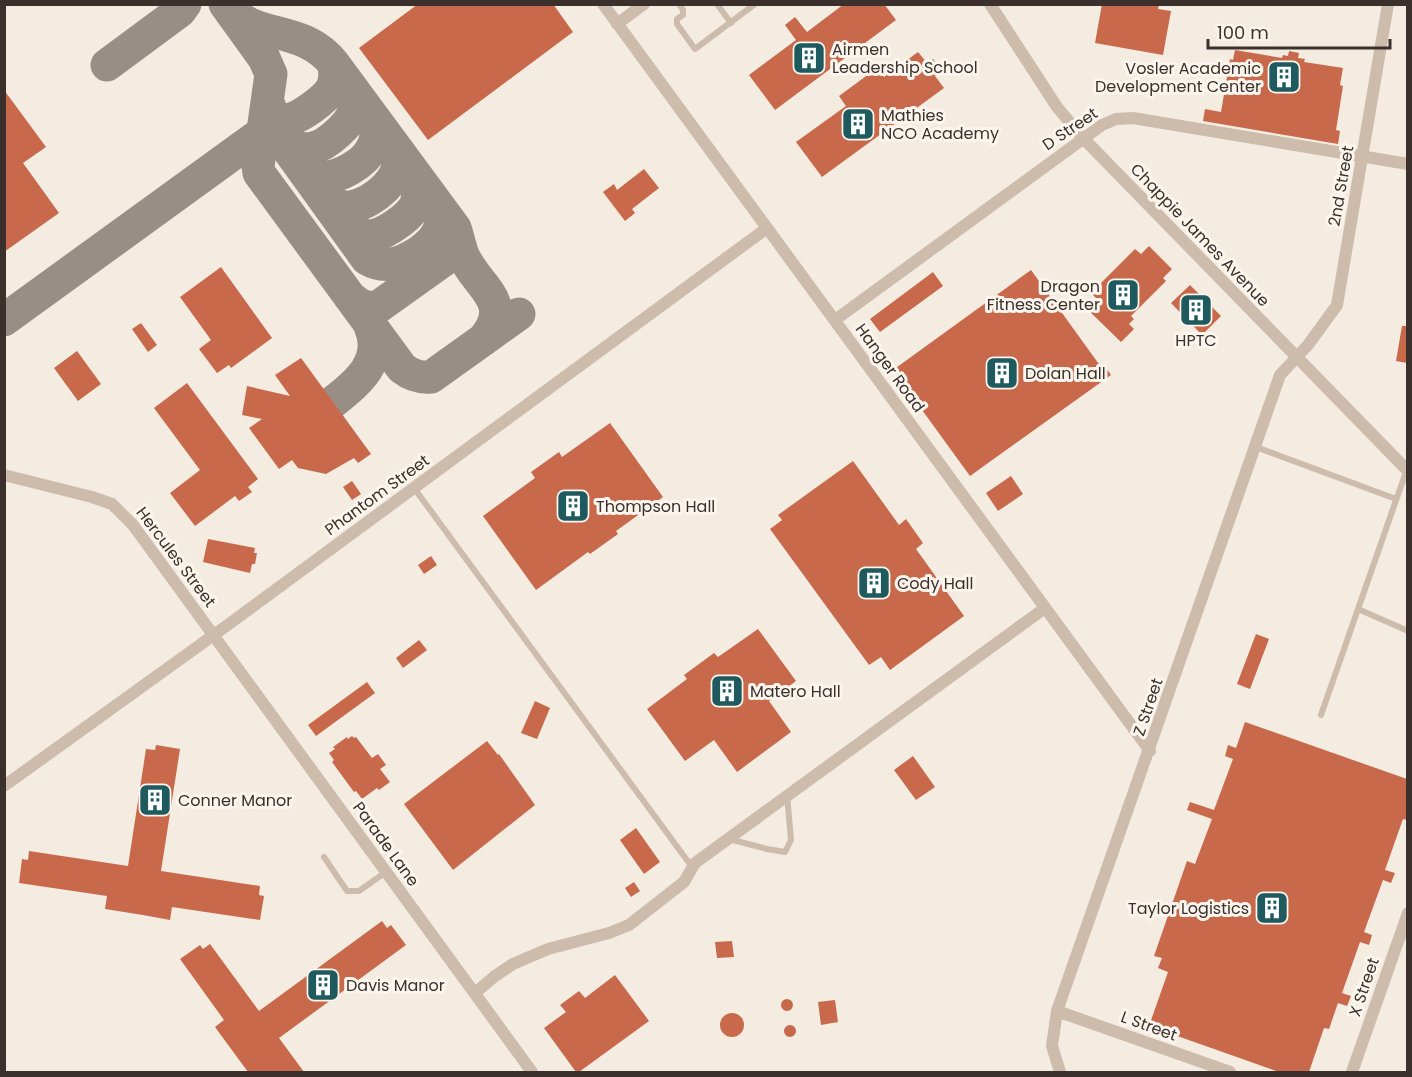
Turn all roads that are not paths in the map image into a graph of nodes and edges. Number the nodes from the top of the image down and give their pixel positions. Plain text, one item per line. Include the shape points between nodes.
1 (603, 4) edge
2 (644, 4) edge
3 (679, 4) edge
4 (717, 4) edge
5 (755, 4) edge
6 (990, 4) edge
7 (1002, 4) edge
8 (1388, 4) edge
9 (999, 20) junction
10 (731, 23) junction
11 (617, 24) junction
12 (1083, 138) junction
13 (1363, 157) junction
14 (1407, 164) edge
15 (767, 228) junction
16 (834, 320) junction
17 (1296, 359) junction
18 (1256, 447) junction
19 (1407, 470) edge
20 (4, 475) edge
21 (414, 488) junction
22 (1396, 499) junction
23 (1045, 608) junction
24 (1358, 609) junction
25 (1407, 631) edge
26 (213, 635) junction
27 (1321, 715) dead end
28 (1150, 751) junction
29 (4, 786) edge
30 (787, 795) junction
31 (728, 839) junction
32 (324, 857) dead end
33 (692, 868) junction
34 (386, 872) junction
35 (1407, 913) edge
36 (475, 993) junction
37 (1057, 1011) junction
38 (532, 1072) edge
39 (1060, 1072) edge
40 (1230, 1072) edge
41 (1352, 1072) edge

1 - 11 street, Hanger Road
2 - 11 street
3 - 10 lane via 683,15 677,24 695,49
4 - 10 lane
5 - 10 lane
6 - 9 street, Chappie James Avenue
7 - 9 street
8 - 13 street, 2nd Street
9 - 12 street, Chappie James Avenue via 1057,107
11 - 15 street, Hanger Road
12 - 13 street, D Street via 1116,119 1133,118
12 - 16 street, D Street
12 - 17 street, Chappie James Avenue
13 - 14 street, D Street
13 - 17 street, 2nd Street via 1337,305
15 - 16 street, Hanger Road
15 - 21 street, Phantom Street
16 - 23 street, Hanger Road
17 - 18 street, Z Street via 1280,375
17 - 19 street, Chappie James Avenue
18 - 22 lane
18 - 28 street, Z Street
19 - 22 lane
20 - 26 street, Hercules Street via 112,504 133,525
21 - 26 street, Phantom Street
21 - 33 lane
22 - 24 lane
23 - 28 street, Hanger Road
23 - 30 street
24 - 25 lane
24 - 27 lane
26 - 29 street, Phantom Street
26 - 34 street, Parade Lane
28 - 37 street, Z Street
30 - 31 street
30 - 31 lane via 790,840 785,852
31 - 33 street
32 - 34 lane via 347,891 353,893
33 - 36 street via 684,882 629,925 548,949 513,964
34 - 36 street, Parade Lane
35 - 41 street, X Street
36 - 38 street, Parade Lane
37 - 39 street, Z Street via 1052,1046
37 - 40 street, L Street

